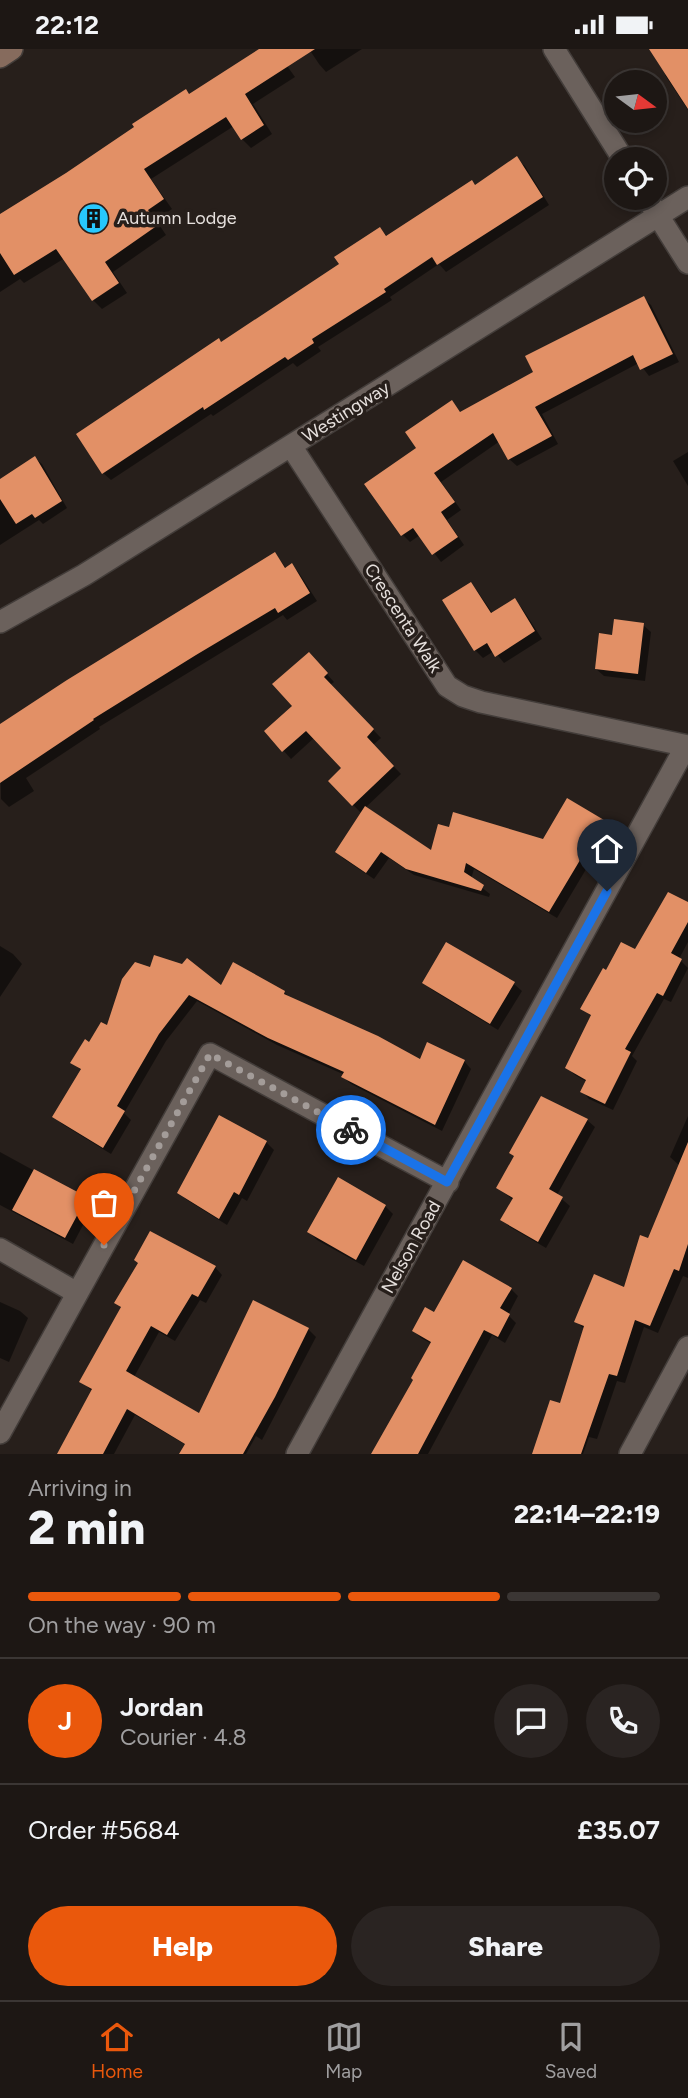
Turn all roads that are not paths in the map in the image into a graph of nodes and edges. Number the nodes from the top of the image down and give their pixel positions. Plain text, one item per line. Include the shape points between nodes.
1 (12, 49) edge
2 (554, 49) edge
3 (0, 57) edge
4 (615, 147) edge
5 (688, 197) edge
6 (667, 203) edge
7 (648, 210) edge
8 (655, 210) edge
9 (688, 263) edge
10 (291, 446) junction
11 (0, 622) edge
12 (687, 746) edge
13 (447, 1182) junction
14 (0, 1249) edge
15 (77, 1293) junction
16 (688, 1347) edge
17 (0, 1433) edge
18 (297, 1454) edge
19 (630, 1454) edge

1 - 3 main road
2 - 4 street
5 - 6 street, Westingway
7 - 10 street, Westingway
8 - 9 street
10 - 11 street, Westingway
10 - 12 street, Crescenta Walk via 447,686 481,702
12 - 13 street, Nelson Road
13 - 15 street via 210,1054
13 - 18 street, Nelson Road
14 - 15 street
15 - 17 street
16 - 19 street

